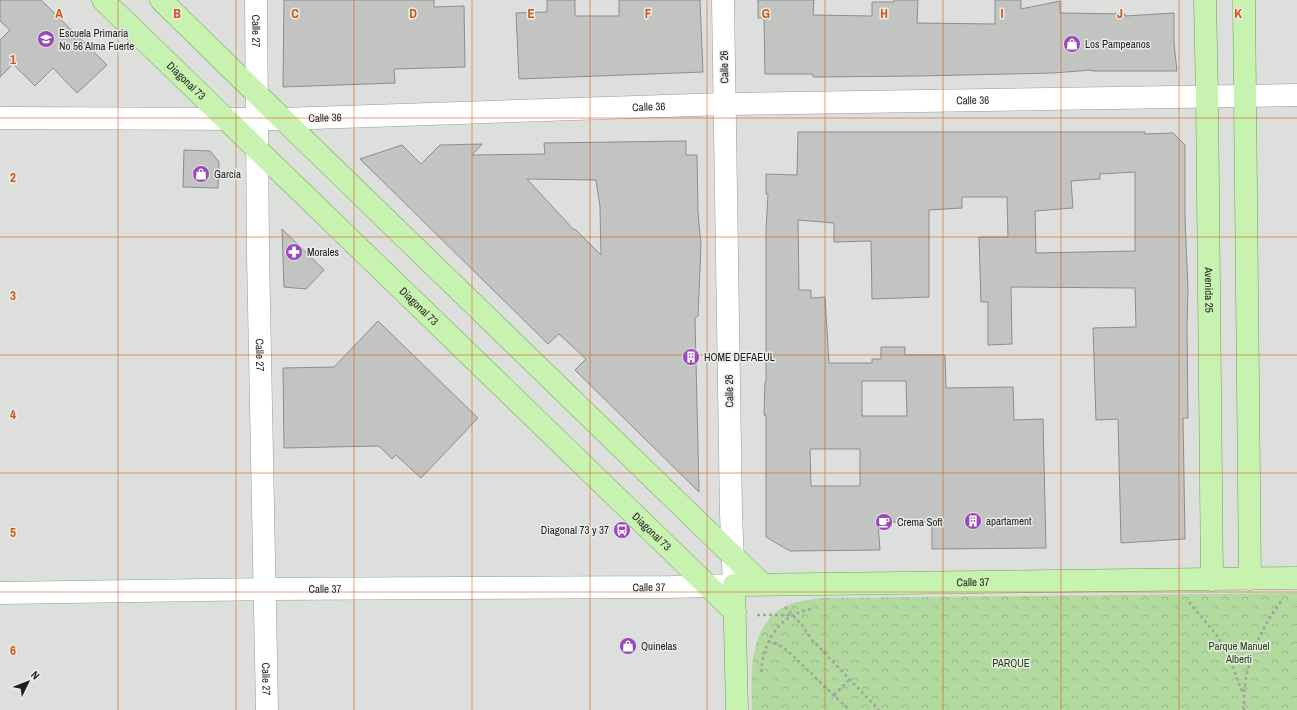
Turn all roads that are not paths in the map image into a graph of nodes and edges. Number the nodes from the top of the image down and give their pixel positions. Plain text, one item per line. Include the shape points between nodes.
1 (103, 0) edge
2 (161, 0) edge
3 (256, 0) edge
4 (723, 0) edge
5 (1205, 0) edge
6 (1244, 0) edge
7 (257, 94) junction
8 (1297, 95) edge
9 (1246, 96) junction
10 (1207, 97) junction
11 (725, 104) junction
12 (0, 118) edge
13 (224, 118) junction
14 (257, 119) junction
15 (283, 119) junction
16 (257, 149) junction
17 (733, 555) junction
18 (1297, 578) edge
19 (1250, 579) junction
20 (1212, 580) junction
21 (762, 584) junction
22 (707, 585) junction
23 (734, 585) junction
24 (265, 588) junction
25 (0, 592) edge
26 (735, 612) junction
27 (267, 710) edge
28 (737, 710) edge

1 - 13 main road, Diagonal 73
2 - 7 main road
3 - 7 street, Calle 27
4 - 11 street, Calle 26
5 - 10 main road, Avenida 25
6 - 9 main road
7 - 14 street, Calle 27
7 - 15 main road
8 - 9 street, Calle 36
9 - 10 street, Calle 36
9 - 19 main road
10 - 11 street, Calle 36
10 - 20 main road, Avenida 25
11 - 15 street, Calle 36
11 - 17 street, Calle 26
12 - 13 street, Calle 36
13 - 14 street, Calle 36
13 - 16 main road, Diagonal 73
14 - 15 street, Calle 36
14 - 16 street, Calle 27
15 - 17 main road
16 - 22 main road, Diagonal 73
16 - 24 street, Calle 27
17 - 21 main road
17 - 23 street, Calle 26
18 - 19 main road, Calle 37
19 - 20 main road, Calle 37
20 - 21 main road, Calle 37
21 - 23 main road, Calle 37
22 - 23 street, Calle 37
22 - 24 street, Calle 37
22 - 26 main road, Diagonal 73
23 - 26 main road, Calle 26
24 - 25 street, Calle 37
24 - 27 street, Calle 27
26 - 28 main road, Calle 26

